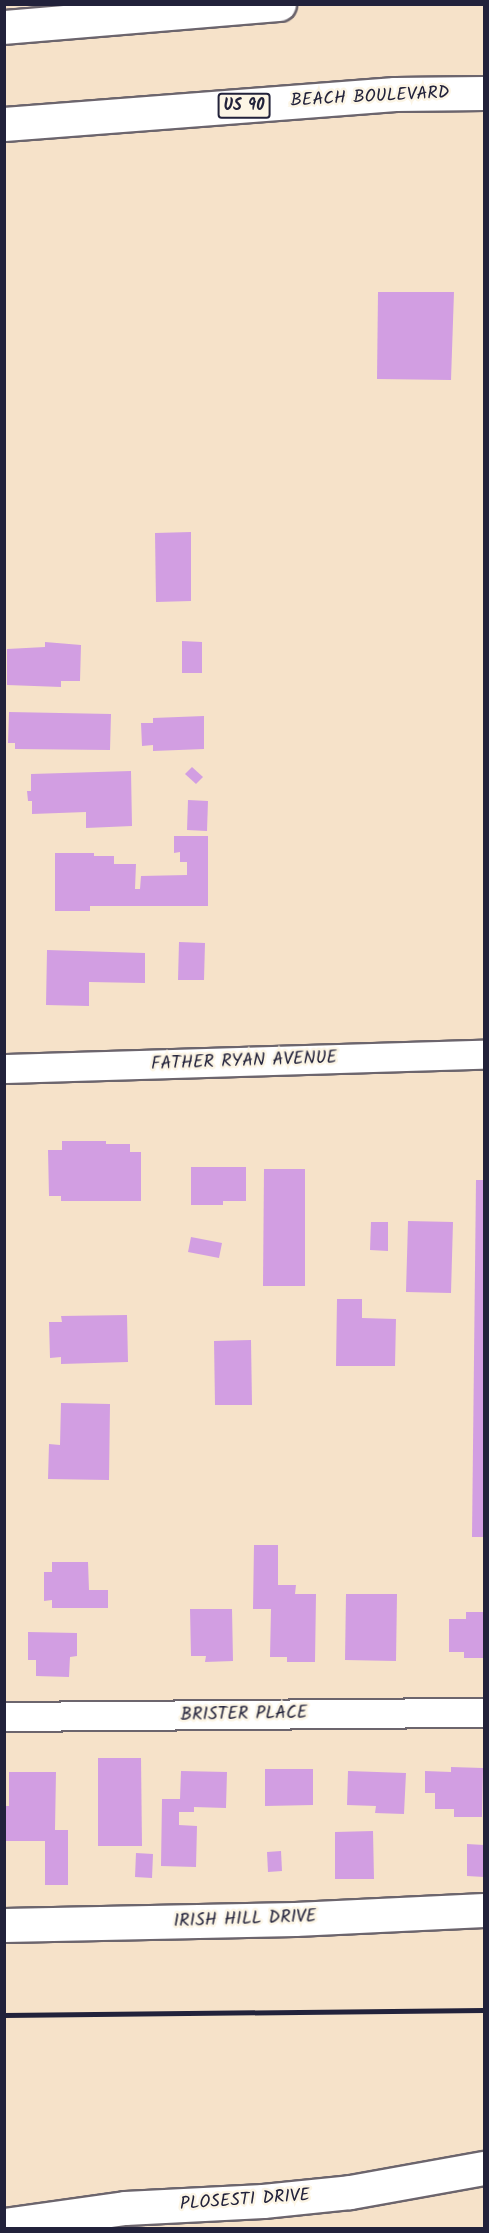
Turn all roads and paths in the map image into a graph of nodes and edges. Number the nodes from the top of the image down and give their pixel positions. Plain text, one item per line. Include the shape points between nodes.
1 (279, 4) edge
2 (217, 6) edge
3 (4, 27) edge
4 (484, 93) edge
5 (4, 124) edge
6 (484, 1055) edge
7 (4, 1069) edge
8 (484, 1713) edge
9 (4, 1717) edge
10 (484, 1910) edge
11 (4, 1925) edge
12 (484, 2168) edge
13 (4, 2226) edge

1 - 2 main road
2 - 3 main road
4 - 5 main road, BEACH BOULEVARD / US 90 via 395,94
6 - 7 street, FATHER RYAN AVENUE
8 - 9 street, BRISTER PLACE
10 - 11 main road, IRISH HILL DRIVE via 295,1919
12 - 13 main road, PLOSESTI DRIVE via 350,2192 125,2208

